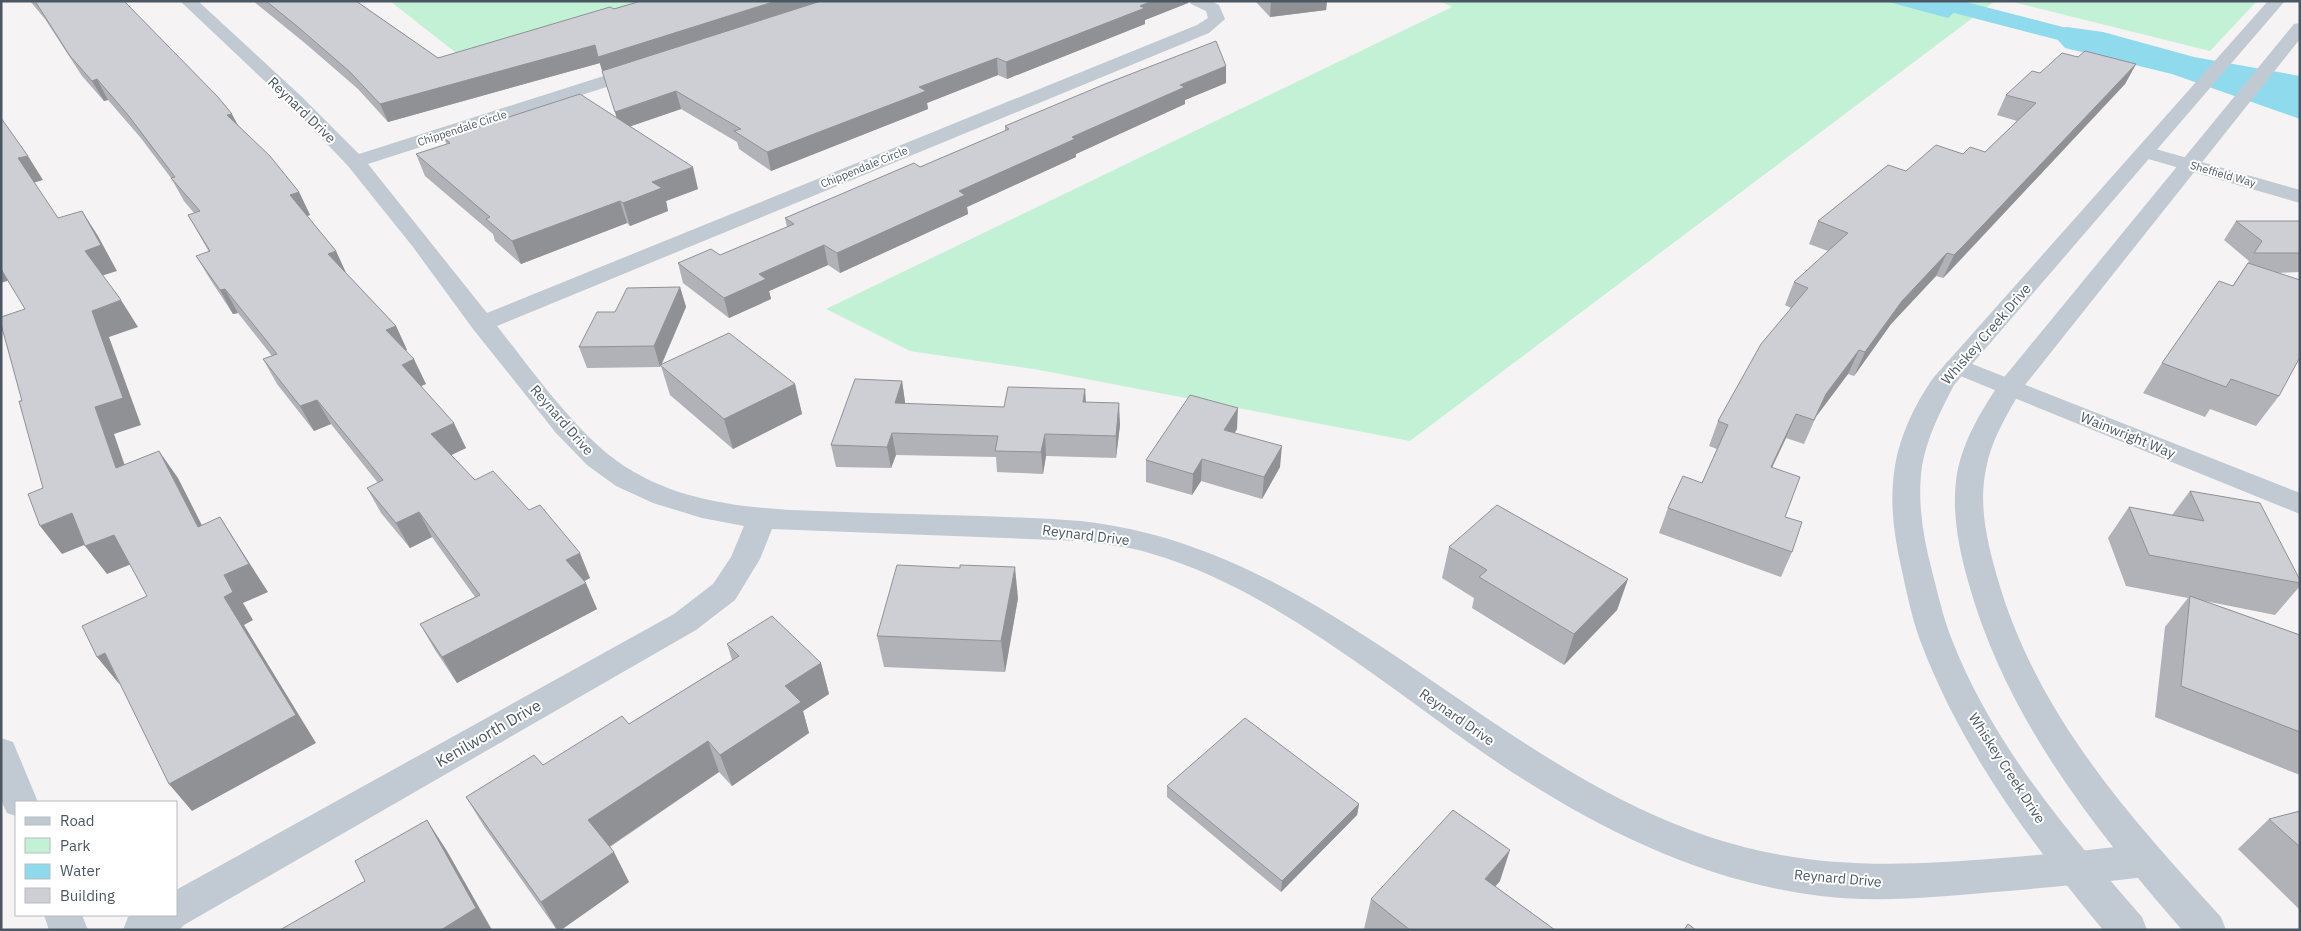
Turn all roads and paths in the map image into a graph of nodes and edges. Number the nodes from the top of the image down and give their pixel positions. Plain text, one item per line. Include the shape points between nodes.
1 (188, 1) edge
2 (1197, 1) edge
3 (2277, 1) edge
4 (2300, 28) edge
5 (657, 65) edge
6 (2145, 152) junction
7 (355, 162) junction
8 (2190, 165) junction
9 (2300, 197) edge
10 (482, 324) junction
11 (1957, 366) junction
12 (2010, 387) junction
13 (2300, 504) edge
14 (762, 519) junction
15 (1, 752) edge
16 (20, 801) edge
17 (2145, 860) junction
18 (2076, 869) junction
19 (178, 909) edge
20 (63, 916) edge
21 (167, 916) edge
22 (69, 930) edge
23 (142, 930) edge
24 (2128, 930) edge
25 (2207, 930) edge

1 - 7 street, Reynard Drive
2 - 10 street, Chippendale Circle via 1213,8 1217,19 1203,29
3 - 6 street, Whiskey Creek Drive
4 - 8 street
5 - 7 street, Chippendale Circle
6 - 8 street, Sheffield Way
6 - 11 street, Whiskey Creek Drive
7 - 10 street, Reynard Drive
8 - 9 street, Sheffield Way
8 - 12 street
10 - 14 street, Reynard Drive via 582,447 610,470 644,489 683,504
11 - 12 street, Wainwright Way
11 - 18 street, Whiskey Creek Drive via 1920,424 1907,475 1907,521 1913,556 1940,651 1967,705 2002,764
12 - 13 street, Wainwright Way
12 - 17 street via 1985,430 1970,480 1971,535 1985,598 1998,633 2038,711 2098,801
14 - 18 street, Reynard Drive via 1050,529 1110,535 1169,548 1225,568 1312,617 1528,766 1591,803 1660,835 1732,860 1799,876 1865,882
14 - 19 street, Kenilworth Drive via 745,559 724,592 685,622
15 - 16 street
17 - 18 street, Reynard Drive
17 - 25 street
18 - 24 street, Whiskey Creek Drive
20 - 22 street
21 - 23 street

